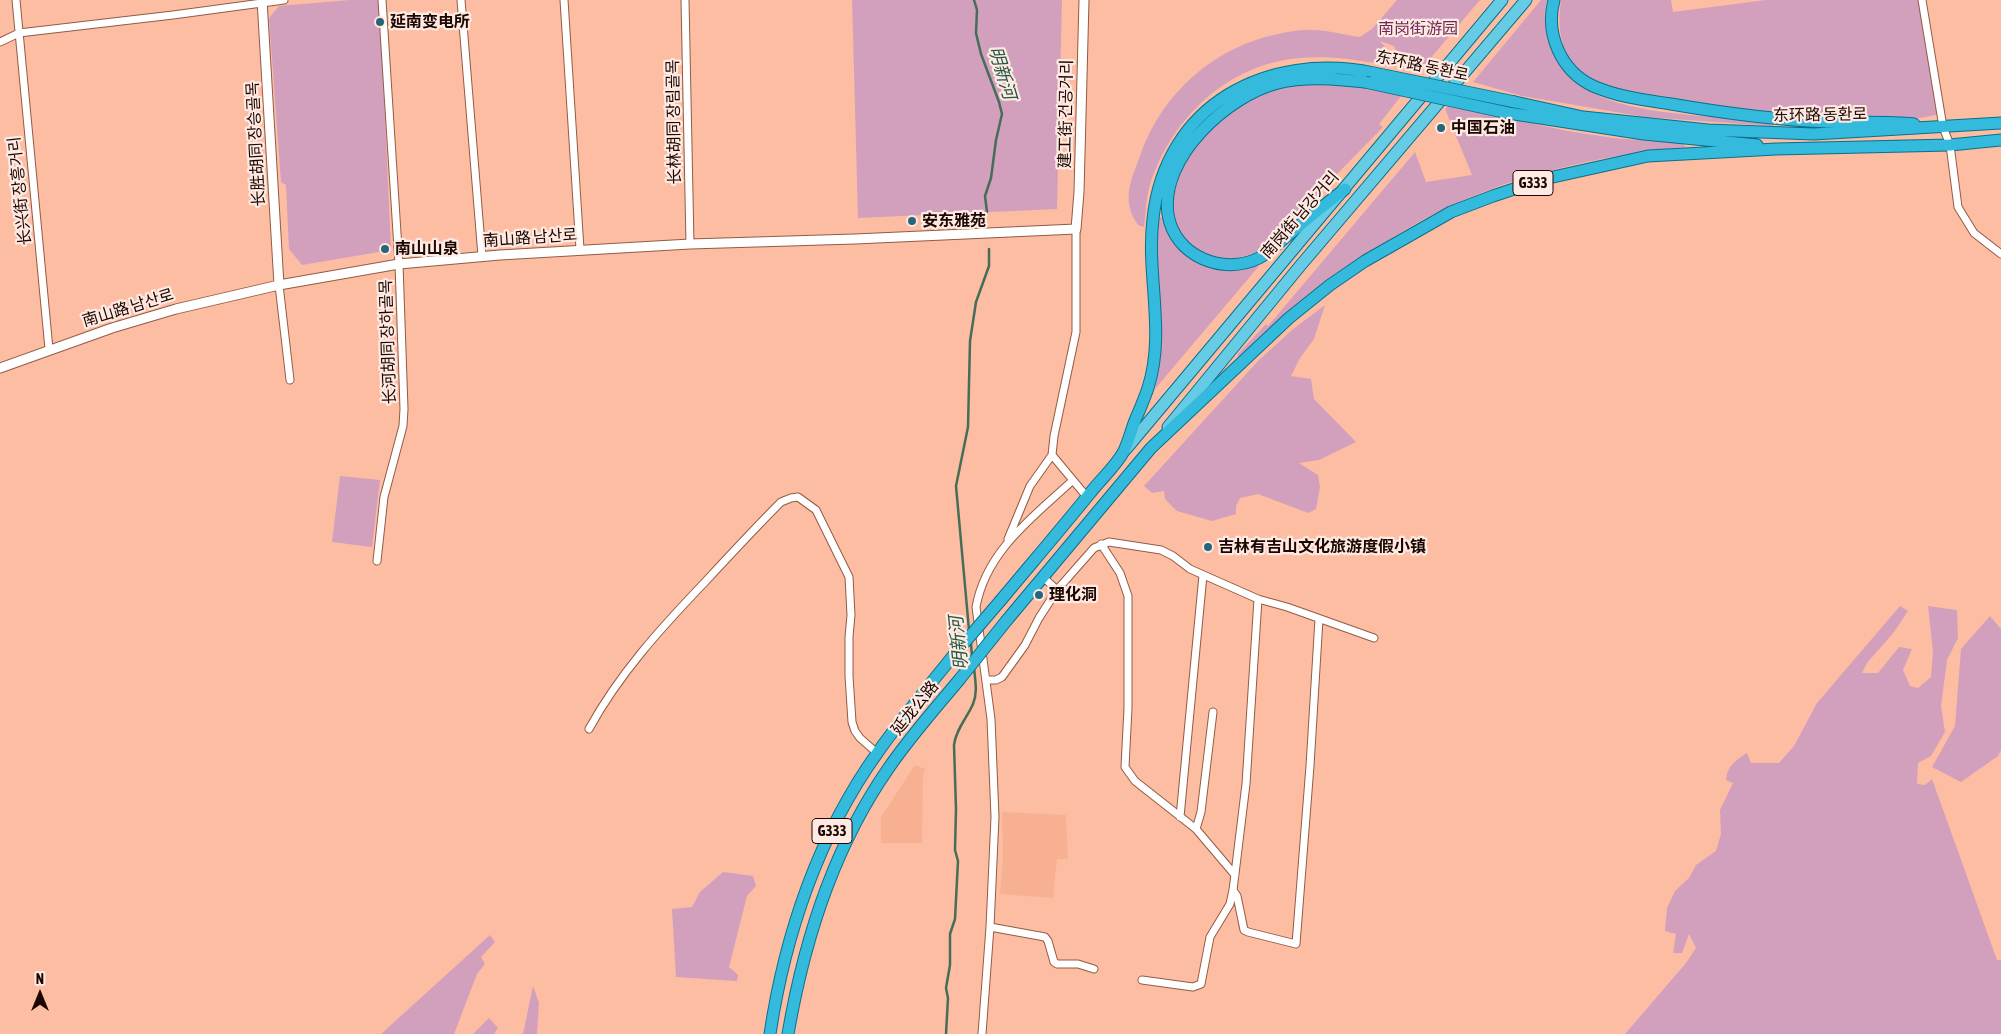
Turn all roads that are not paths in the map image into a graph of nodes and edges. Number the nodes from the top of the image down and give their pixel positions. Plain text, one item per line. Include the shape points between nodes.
1 (16, 0) edge
2 (284, 0) edge
3 (382, 0) edge
4 (461, 0) edge
5 (564, 0) edge
6 (685, 0) edge
7 (1084, 0) edge
8 (1502, 0) edge
9 (1526, 0) edge
10 (1554, 0) edge
11 (1922, 0) edge
12 (262, 1) edge
13 (19, 33) junction
14 (0, 42) edge
15 (2001, 123) edge
16 (1943, 127) junction
17 (2001, 140) edge
18 (1950, 146) junction
19 (1776, 149) junction
20 (1345, 189) junction
21 (1076, 229) junction
22 (690, 244) junction
23 (580, 250) junction
24 (2001, 254) edge
25 (482, 256) junction
26 (399, 264) junction
27 (280, 285) junction
28 (49, 349) junction
29 (0, 368) edge
30 (290, 380) dead end
31 (1150, 448) junction
32 (1123, 452) junction
33 (1052, 456) junction
34 (1072, 480) junction
35 (1087, 497) junction
36 (1006, 544) junction
37 (1101, 544) junction
38 (377, 561) dead end
39 (1203, 575) junction
40 (1043, 577) junction
41 (1057, 590) junction
42 (1258, 599) junction
43 (1319, 619) junction
44 (1374, 638) dead end
45 (987, 680) junction
46 (1213, 712) dead end
47 (589, 730) dead end
48 (877, 753) junction
49 (1180, 817) junction
50 (1196, 829) junction
51 (1234, 875) junction
52 (1233, 890) junction
53 (990, 927) junction
54 (1094, 969) dead end
55 (1142, 980) dead end
56 (770, 1034) edge
57 (788, 1034) edge
58 (982, 1034) edge

1 - 13 street, 长兴街 장흥거리
2 - 12 street
3 - 26 street, 长河胡同 장하골목
4 - 25 street
5 - 23 street
6 - 22 street, 长林胡同 장림골목
7 - 21 street, 建工街 건공거리
8 - 20 main road, 南岗街 남강거리
9 - 31 main road, 南岗街 남강거리
10 - 16 highway via 1552,33 1562,59 1572,72 1613,93 1738,114
11 - 16 street
12 - 13 street via 173,16
12 - 27 street, 长胜胡同 장승골목
13 - 14 street
13 - 28 street, 长兴街 장흥거리
15 - 16 highway, 东环路 동환로 / G333
16 - 18 street
16 - 32 highway, 东环路 동환로 / G333, bridge via 1814,134 1708,130 1583,117 1361,70 1316,68 1264,77 1229,94 1201,115 1179,143 1162,176 1152,220 1156,312 1153,369
17 - 18 highway, 东环路 동환로 / G333
18 - 19 highway, 东环路 동환로 / G333
18 - 24 street via 1958,207 1974,233
19 - 20 highway, bridge via 1745,142 1644,134 1508,113 1364,82 1326,79 1278,83 1253,92 1211,121 1182,158 1171,184 1168,214 1178,238 1190,252 1213,263 1237,264 1260,258
19 - 31 highway, 东环路 동환로 / G333 via 1648,156 1544,179 1451,212 1330,285 1289,318
20 - 32 main road, 南岗街 남강거리
21 - 22 street, 南山路 남산로
21 - 33 street via 1076,332
22 - 23 street, 南山路 남산로
23 - 25 street, 南山路 남산로
25 - 26 street, 南山路 남산로
26 - 27 street, 南山路 남산로
26 - 38 street, 长河胡同 장하골목 via 403,426 384,497
27 - 28 street, 南山路 남산로 via 176,309
27 - 30 street
28 - 29 street, 南山路 남산로
31 - 40 highway, 延龙公路 / G333
32 - 35 highway, 延龙公路 / G333
33 - 34 street
33 - 36 street via 1030,486
34 - 35 street
34 - 36 street
35 - 48 highway, 延龙公路 / G333, bridge via 953,656
36 - 45 street via 993,560 978,594 976,607
37 - 39 street via 1109,542 1161,550
37 - 41 street via 1086,556
37 - 49 street via 1120,573 1128,596 1125,767 1134,781
39 - 42 street
39 - 49 street
40 - 41 street
40 - 57 highway, 延龙公路 / G333, bridge via 887,770 827,886 804,955
41 - 45 street via 1010,667 996,680
42 - 43 street
42 - 51 street via 1246,784
43 - 44 street
43 - 52 street via 1296,944 1244,930
45 - 53 street via 995,817
46 - 50 street via 1201,812
47 - 48 street via 624,673 651,639 781,502 798,497 816,510 850,578 852,722 860,738
48 - 56 highway, 延龙公路 / G333 via 843,809 808,883 781,975
49 - 50 street
50 - 51 street
51 - 52 street
52 - 55 street via 1230,904 1210,936 1201,984 1193,986
53 - 54 street via 1040,935 1048,940 1054,962
53 - 58 street

